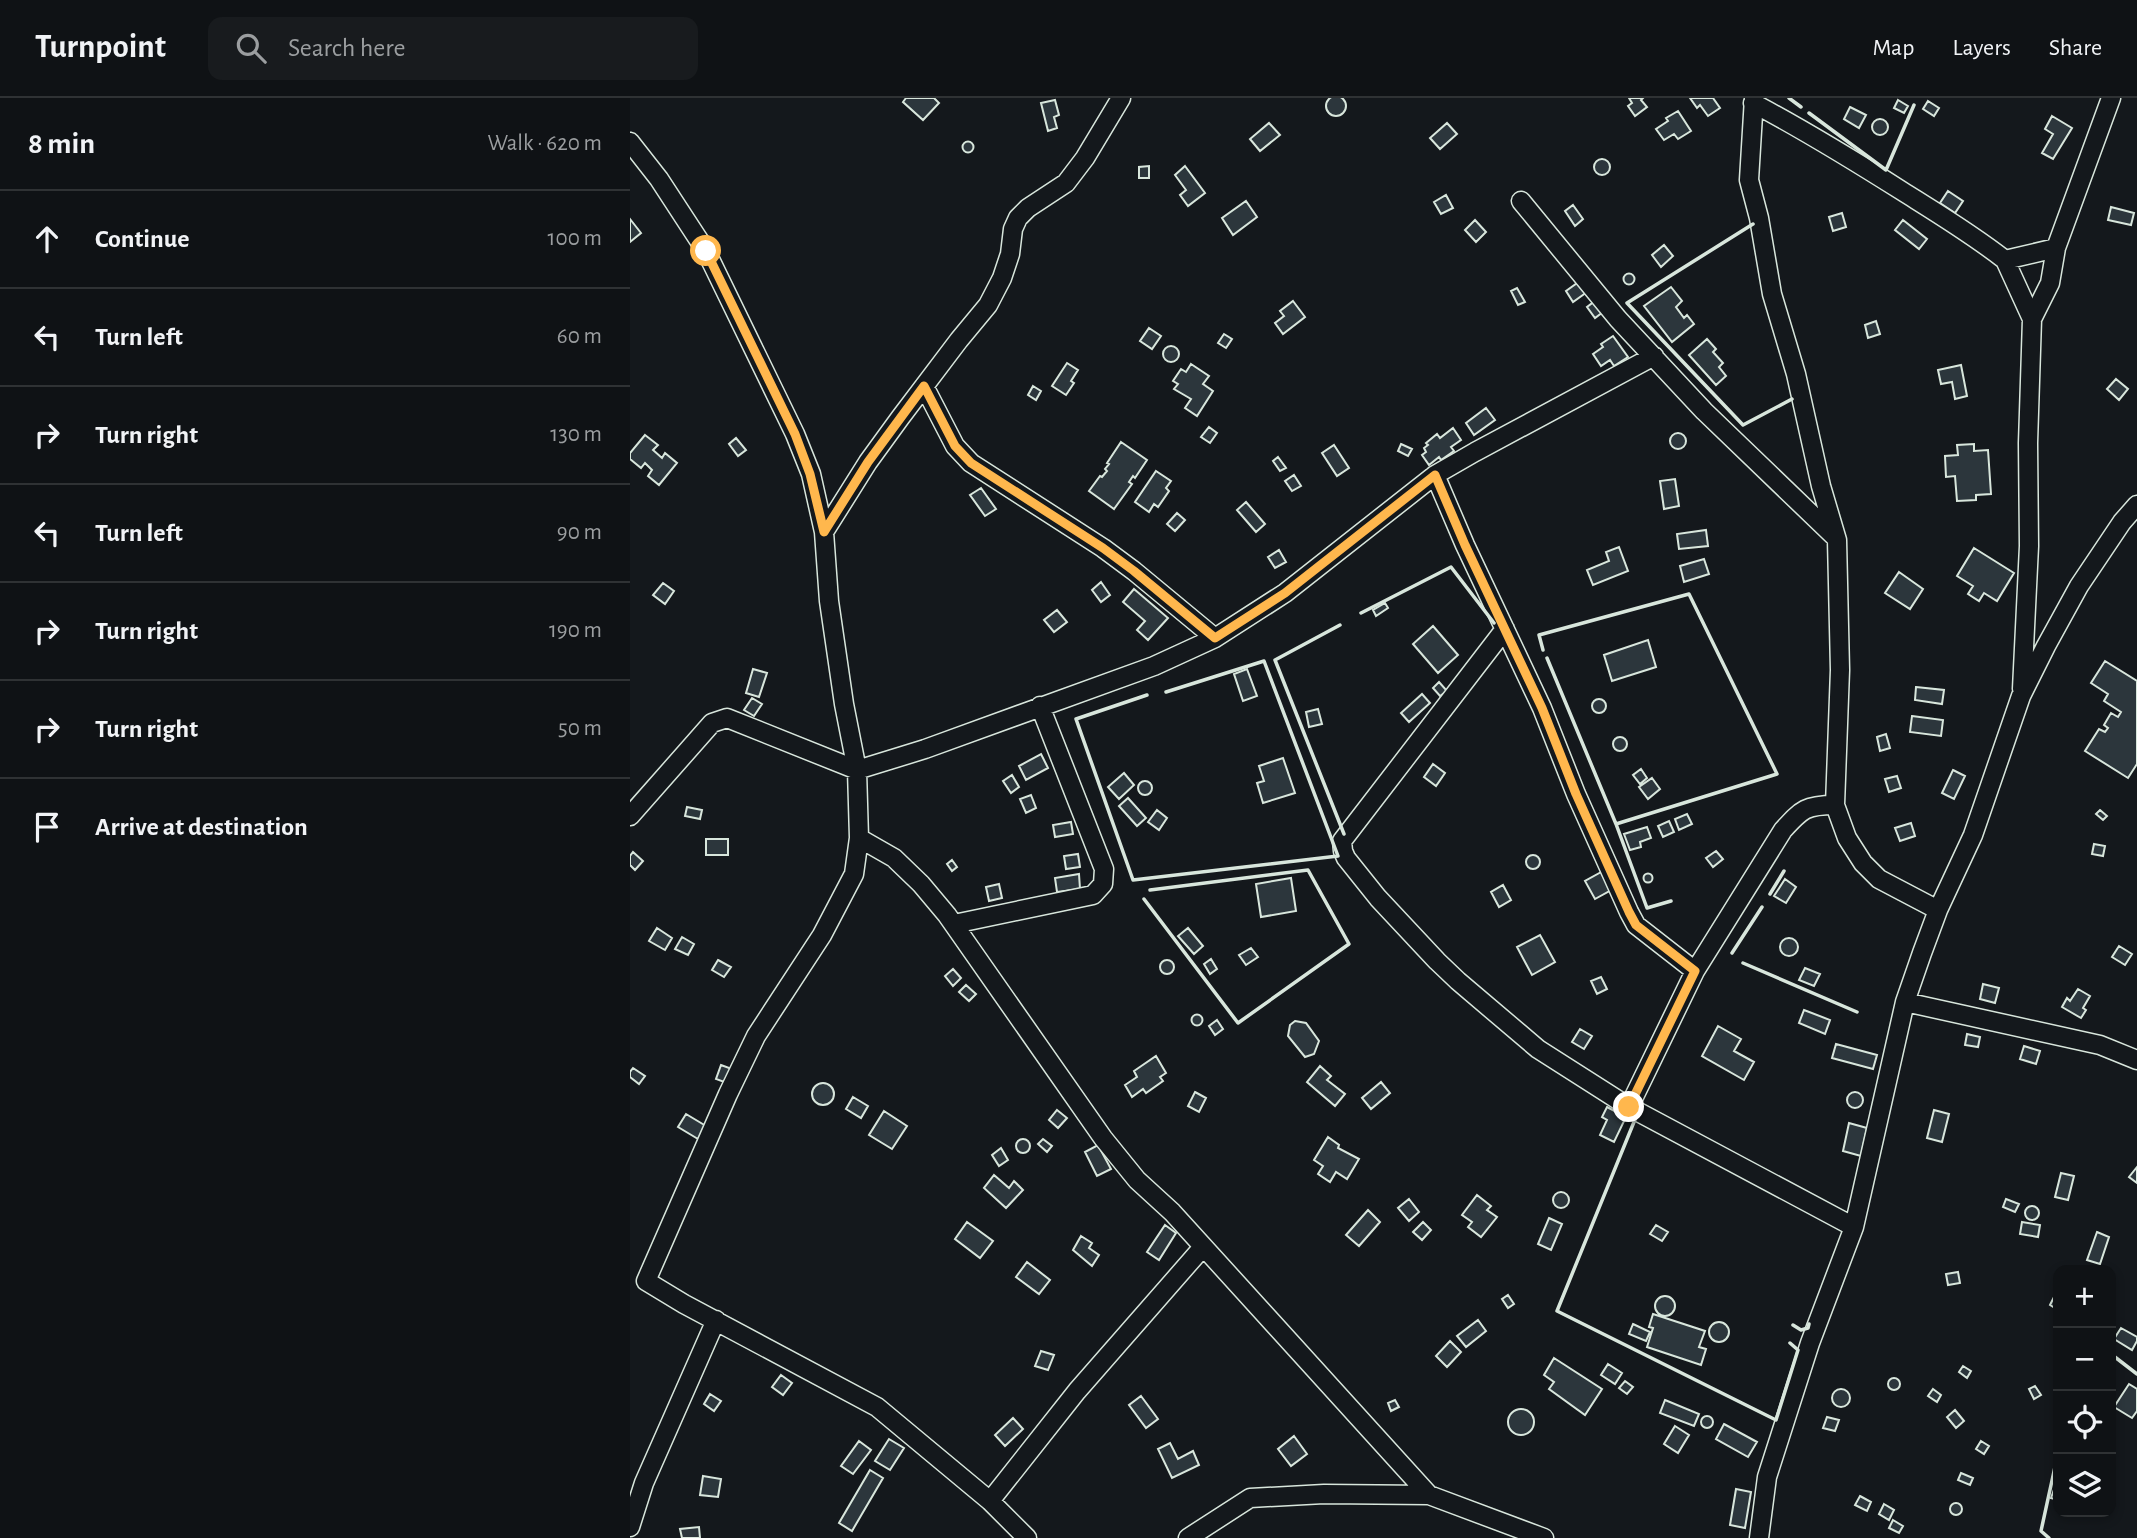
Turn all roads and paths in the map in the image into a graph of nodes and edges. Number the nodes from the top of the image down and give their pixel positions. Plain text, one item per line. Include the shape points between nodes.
1 (1121, 98) edge
2 (2111, 98) edge
3 (1754, 100) edge
4 (630, 142) edge
5 (1521, 201) dead end
6 (2056, 248) junction
7 (2005, 260) junction
8 (2032, 319) junction
9 (1654, 356) junction
10 (924, 386) junction
11 (1435, 475) junction
12 (2137, 505) edge
13 (824, 532) junction
14 (1837, 540) junction
15 (1505, 629) junction
16 (1215, 638) junction
17 (2021, 696) junction
18 (1040, 706) junction
19 (857, 769) junction
20 (1835, 805) junction
21 (630, 816) edge
22 (859, 838) junction
23 (1938, 910) junction
24 (954, 924) junction
25 (1695, 971) junction
26 (1905, 1002) junction
27 (2137, 1060) edge
28 (1629, 1107) junction
29 (1854, 1227) junction
30 (1203, 1247) junction
31 (638, 1280) edge
32 (716, 1321) junction
33 (1429, 1496) junction
34 (990, 1501) junction
35 (1217, 1518) junction
36 (630, 1527) edge
37 (1027, 1538) edge
38 (1188, 1538) edge
39 (1219, 1538) edge
40 (1544, 1538) edge
41 (1759, 1538) edge

1 - 10 street via 1066,183 1018,218 1002,278 988,305
2 - 6 street
3 - 7 street
3 - 14 street via 1749,180 1772,294
4 - 13 street via 706,251 795,434
5 - 9 street via 1618,320
6 - 7 street
6 - 8 street via 2050,284
7 - 8 street
8 - 17 street via 2029,546
9 - 11 street
9 - 14 street
10 - 13 street
10 - 16 street via 955,446 971,463 1103,548
11 - 15 street
11 - 16 street via 1285,593
12 - 17 street via 2079,586
13 - 19 street via 829,601
14 - 20 street via 1840,670
15 - 25 street via 1632,918
15 - 28 street via 1342,841 1343,851 1378,898 1458,981 1538,1049
16 - 18 street via 1154,666
17 - 23 street via 1973,835
18 - 19 street
18 - 24 street via 1104,869 1102,884 1093,895
19 - 21 street via 727,718 712,723
19 - 22 street
20 - 23 street via 1847,838 1863,863 1879,879
20 - 25 street via 1812,805 1783,830
22 - 24 street via 894,858
22 - 31 street via 854,874 822,936 756,1036
23 - 26 street
24 - 30 street via 1104,1138 1137,1180
25 - 28 street
26 - 27 street via 2100,1045
26 - 29 street
28 - 29 street
29 - 41 street via 1810,1343 1767,1478
30 - 33 street
30 - 34 street via 1077,1391
31 - 32 street
32 - 34 street via 877,1407
32 - 36 street via 644,1483
33 - 35 street via 1250,1498
33 - 40 street
34 - 37 street
35 - 38 street
35 - 39 street

